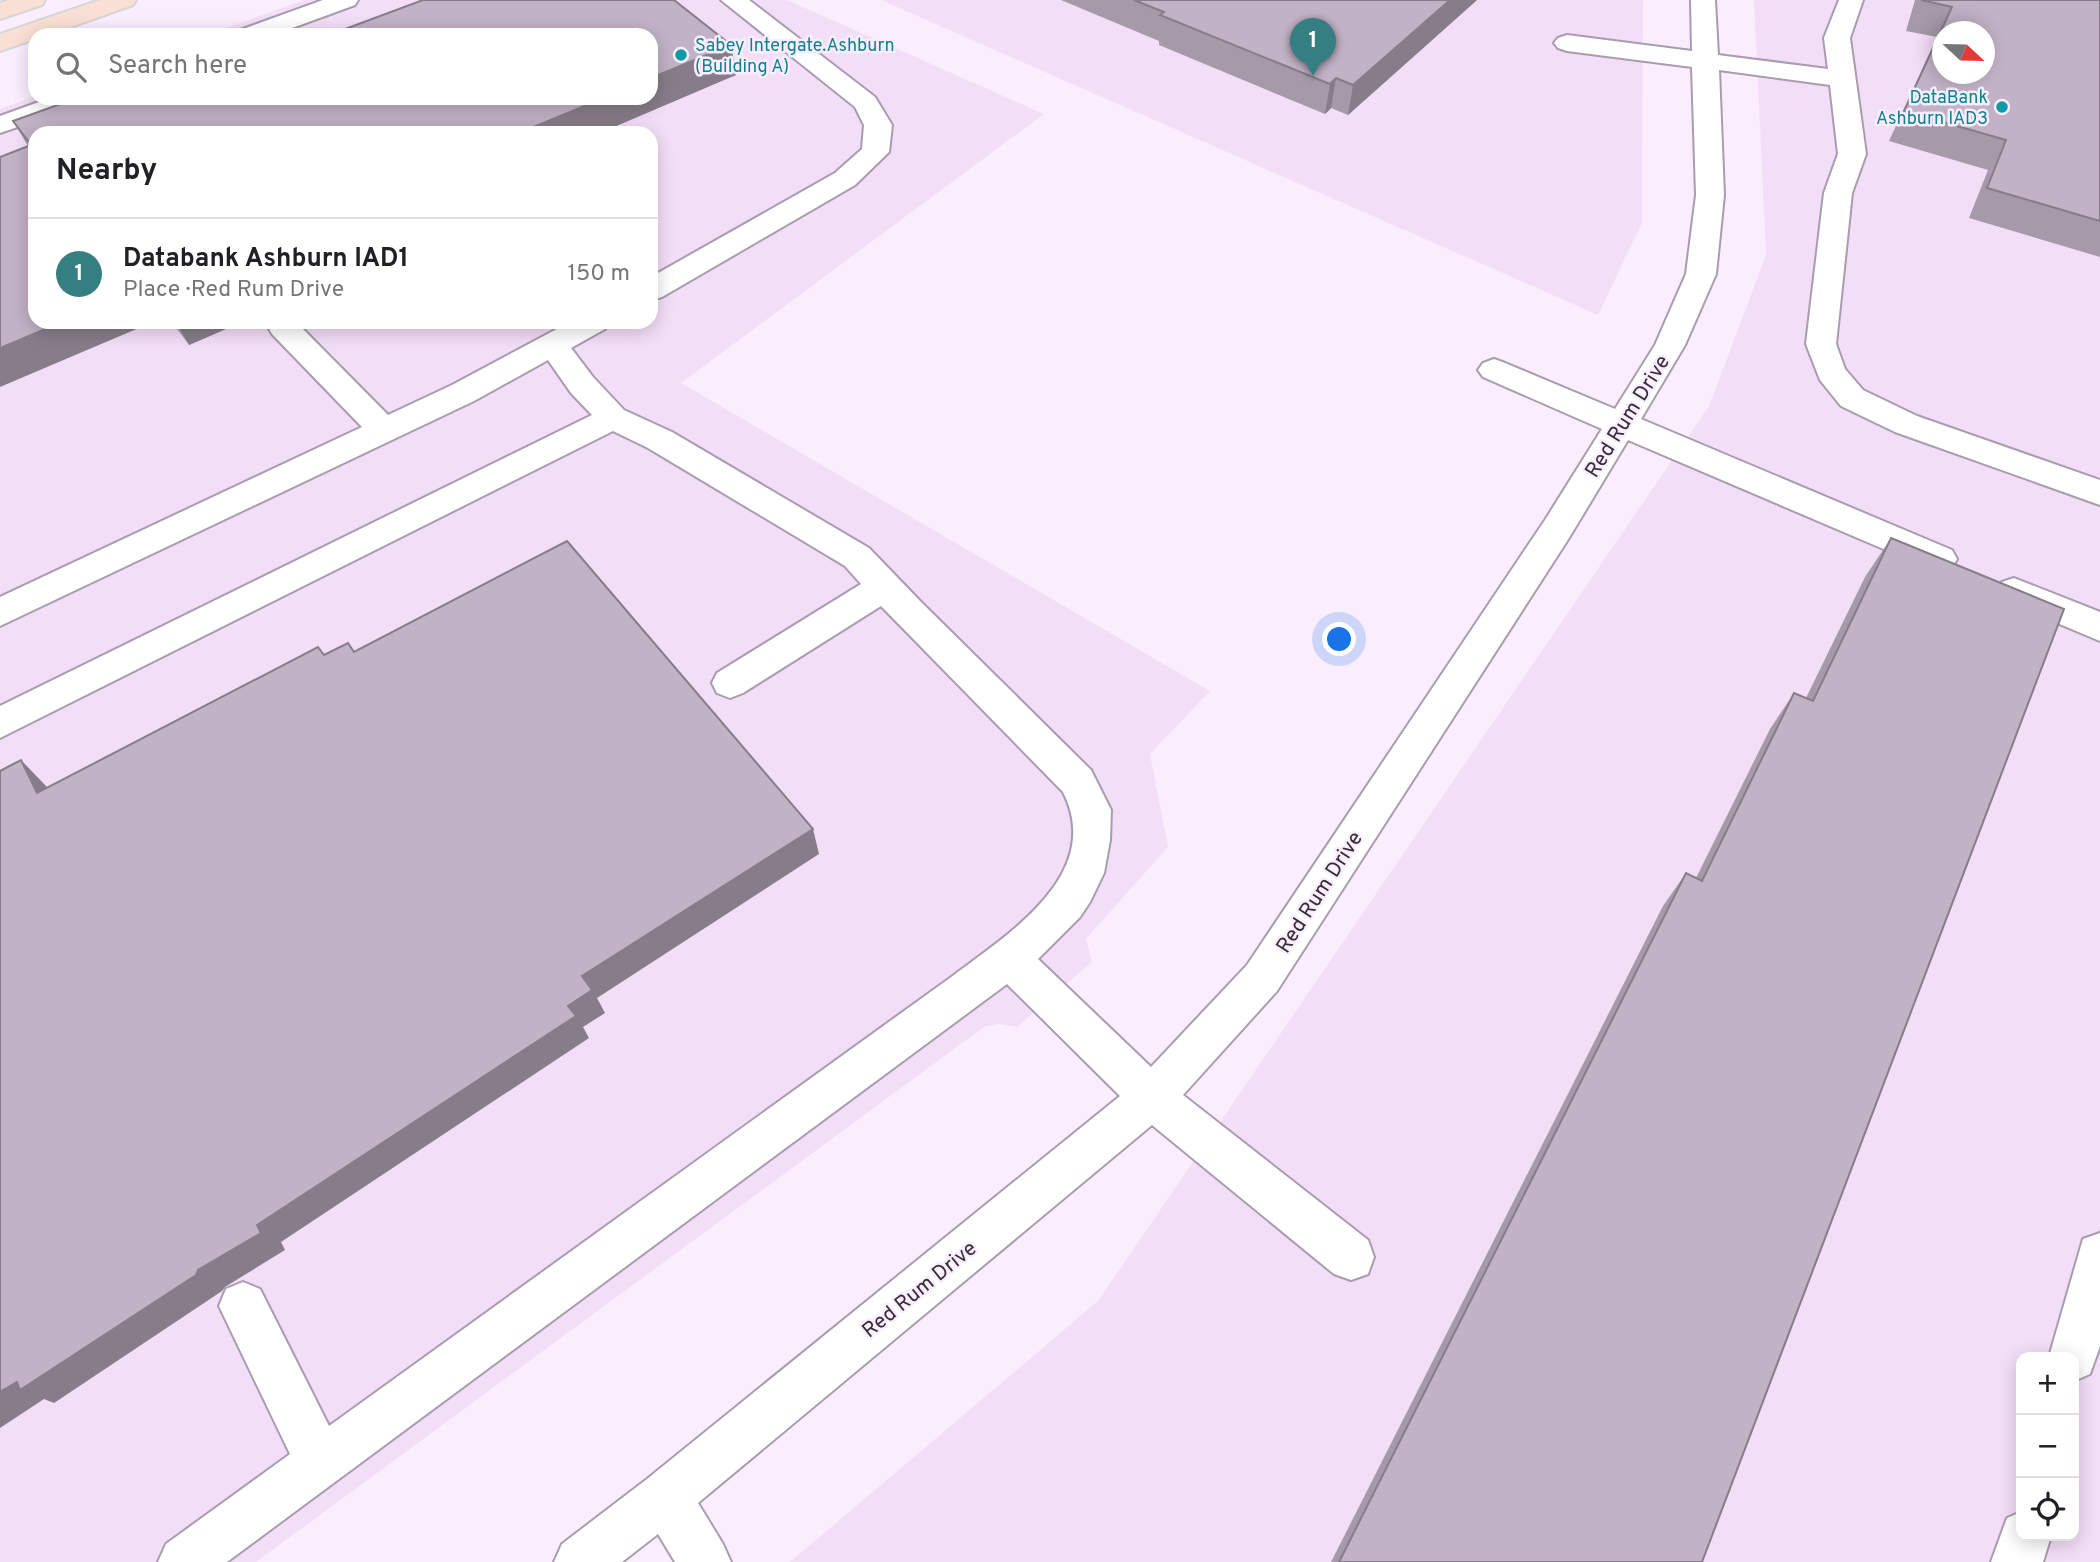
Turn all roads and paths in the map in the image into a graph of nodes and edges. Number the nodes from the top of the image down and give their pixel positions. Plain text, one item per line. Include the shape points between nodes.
1 (33, 0) edge
2 (124, 0) edge
3 (346, 0) edge
4 (733, 0) edge
5 (1703, 0) edge
6 (1850, 0) edge
7 (0, 11) edge
8 (43, 28) edge
9 (268, 28) edge
10 (28, 33) edge
11 (0, 43) edge
12 (1567, 44) dead end
13 (1707, 61) junction
14 (1844, 79) junction
15 (56, 105) edge
16 (0, 125) edge
17 (658, 285) edge
18 (285, 329) edge
19 (582, 329) edge
20 (553, 345) junction
21 (1494, 370) dead end
22 (613, 418) junction
23 (1622, 425) junction
24 (384, 430) junction
25 (2100, 493) edge
26 (884, 587) junction
27 (0, 611) edge
28 (2100, 627) edge
29 (730, 683) dead end
30 (0, 723) edge
31 (1008, 957) junction
32 (1152, 1097) junction
33 (1351, 1256) dead end
34 (2100, 1256) edge
35 (243, 1306) dead end
36 (2074, 1352) edge
37 (321, 1462) junction
38 (665, 1497) junction
39 (2023, 1541) edge
40 (184, 1562) edge
41 (580, 1562) edge
42 (705, 1562) edge
43 (2017, 1562) edge

1 - 7 main road
2 - 8 main road
3 - 9 street
4 - 17 street via 866,103 878,125 875,152 845,179
5 - 13 street, Red Rum Drive
6 - 14 street via 1838,38
10 - 11 main road
12 - 13 street
13 - 14 street
13 - 23 street, Red Rum Drive via 1710,195 1701,274 1670,345
14 - 25 street via 1852,154 1838,193 1821,344 1831,373 1852,398 1906,424
15 - 16 street
18 - 24 street
19 - 20 street
20 - 22 street
20 - 24 street
21 - 23 street
22 - 26 street via 660,440 857,557
22 - 30 street
23 - 28 street
23 - 32 street, Red Rum Drive via 1262,978
24 - 27 street
26 - 29 street
26 - 31 street via 1077,781 1091,808 1090,849 1078,888 1042,929
31 - 32 street
31 - 37 street
32 - 33 street
32 - 38 street, Red Rum Drive
34 - 36 street
35 - 37 street
37 - 40 street
38 - 41 street, Red Rum Drive
38 - 42 street
39 - 43 street

